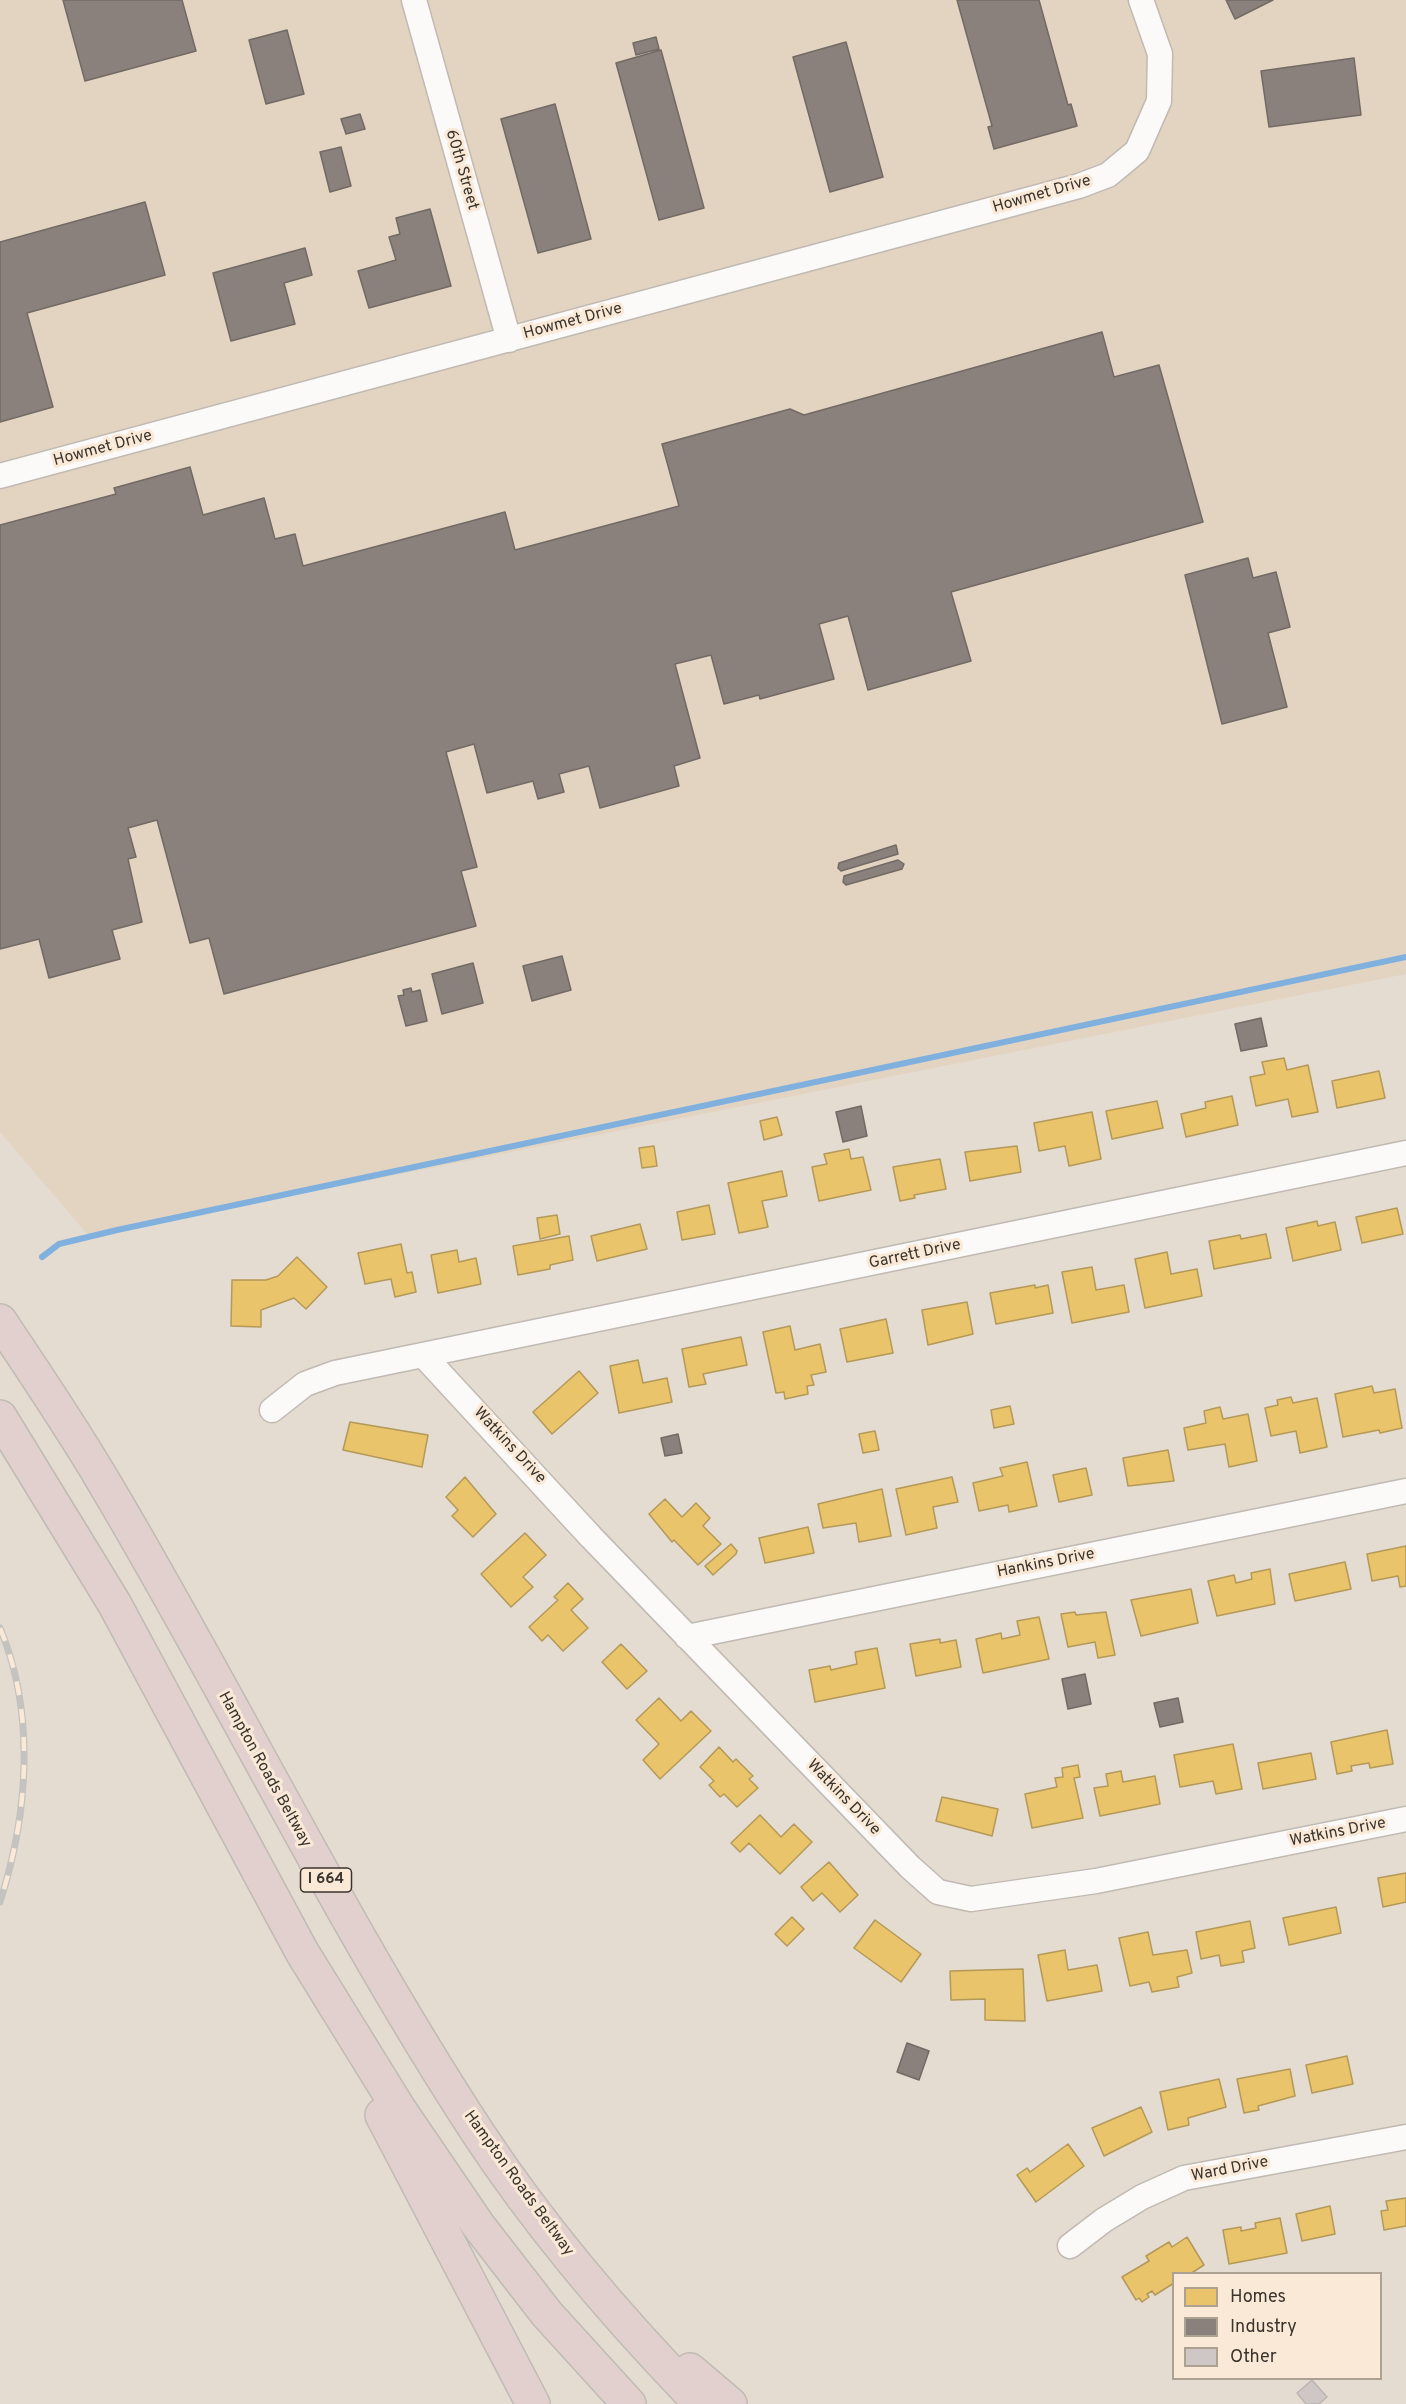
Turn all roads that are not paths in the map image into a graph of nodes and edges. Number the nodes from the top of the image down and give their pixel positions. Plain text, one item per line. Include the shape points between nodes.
1 (414, 0) edge
2 (1142, 0) edge
3 (508, 340) junction
4 (0, 476) edge
5 (1406, 1153) edge
6 (0, 1321) edge
7 (424, 1356) junction
8 (272, 1410) dead end
9 (0, 1417) edge
10 (1406, 1491) edge
11 (687, 1637) junction
12 (1406, 1819) edge
13 (302, 1952) junction
14 (1406, 2137) edge
15 (1070, 2246) dead end
16 (597, 2289) junction
17 (533, 2404) edge
18 (630, 2404) edge
19 (701, 2404) edge
20 (730, 2404) edge

1 - 3 street, 60th Street
2 - 3 street, Howmet Drive via 1160,54 1159,101 1137,151 1108,175
3 - 4 street, Howmet Drive
5 - 7 street, Garrett Drive
6 - 16 highway, Hampton Roads Beltway / I 664 via 102,1479 387,1987 480,2135
7 - 8 street, Garrett Drive via 319,1378 292,1392
7 - 11 street, Watkins Drive
9 - 13 highway via 114,1603
10 - 11 street, Hankins Drive
11 - 12 street, Watkins Drive via 910,1867 939,1892 971,1899 1096,1881
13 - 17 highway via 409,2169
13 - 18 highway via 399,2109 478,2225 547,2314
14 - 15 street, Ward Drive via 1184,2178 1142,2197
16 - 19 highway, Hampton Roads Beltway / I 664
16 - 20 highway

